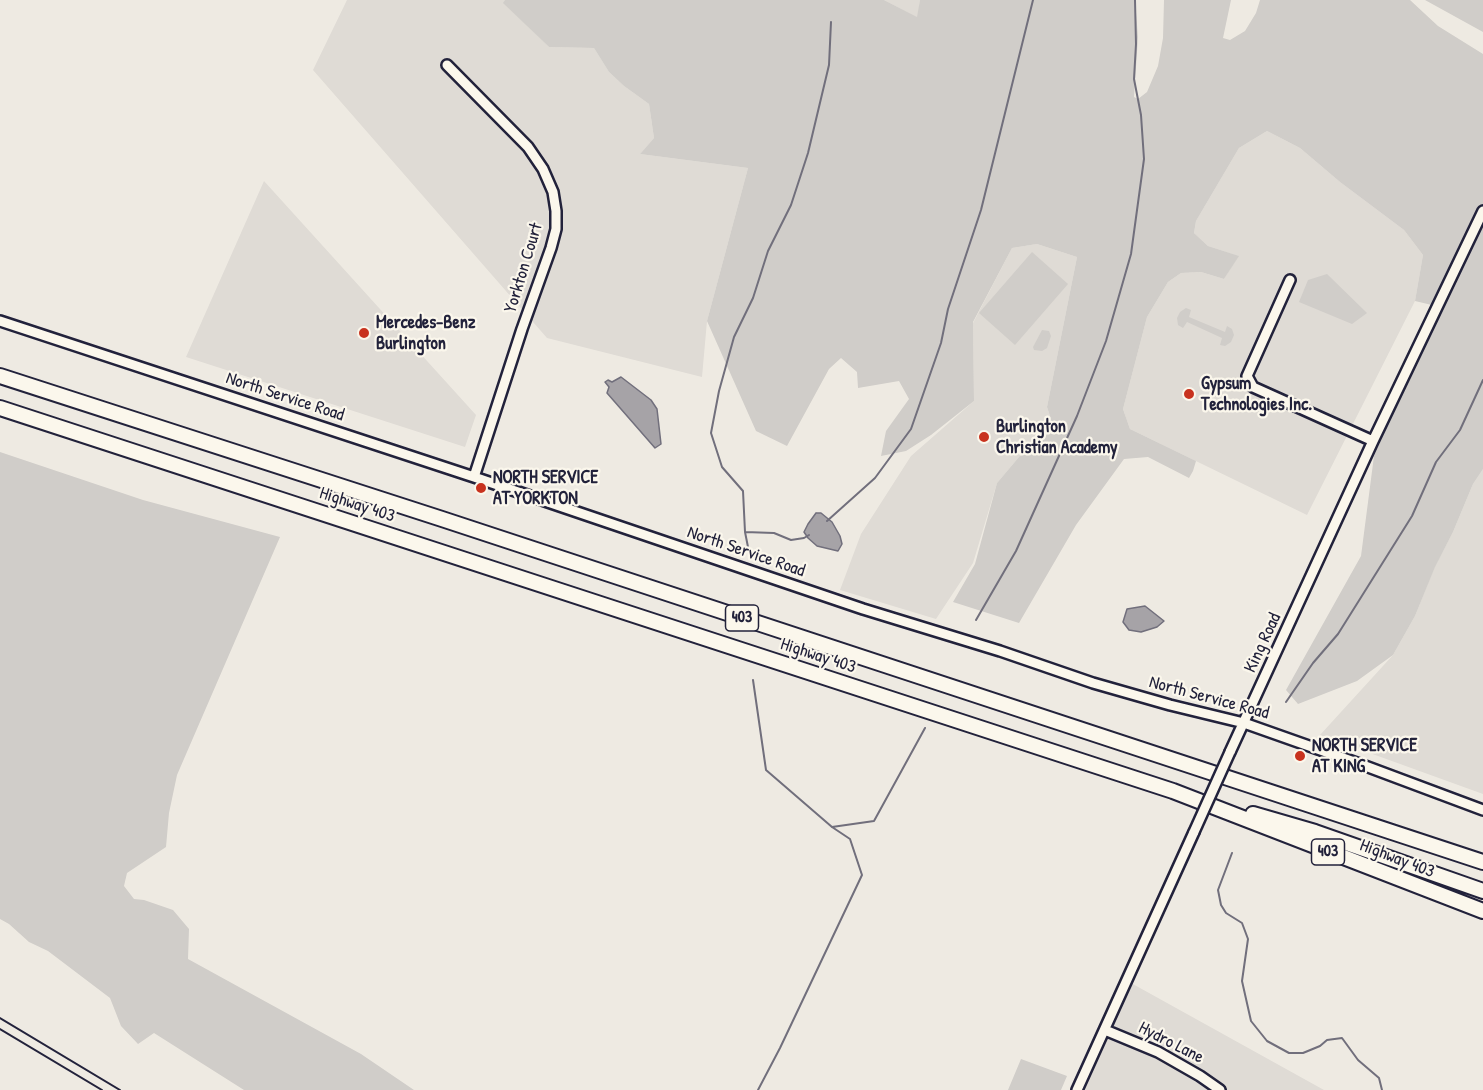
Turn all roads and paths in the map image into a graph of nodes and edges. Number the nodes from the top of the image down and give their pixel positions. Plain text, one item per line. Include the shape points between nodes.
1 (447, 65) dead end
2 (1483, 211) edge
3 (1290, 280) dead end
4 (0, 321) edge
5 (0, 376) edge
6 (0, 408) edge
7 (1373, 441) junction
8 (474, 477) junction
9 (1244, 723) junction
10 (1173, 791) junction
11 (1483, 810) edge
12 (1483, 862) edge
13 (1483, 891) edge
14 (1483, 911) edge
15 (1105, 1030) junction
16 (1077, 1090) edge
17 (1220, 1090) edge

1 - 8 street, Yorkton Court via 528,147 543,169 556,211 556,229
2 - 7 street, King Road
3 - 7 street via 1247,376 1253,387
4 - 8 street, North Service Road
5 - 12 highway, Highway 403 / 403
6 - 10 highway, Highway 403 / 403
7 - 9 street, King Road
8 - 9 street, North Service Road via 1093,683
9 - 11 street, North Service Road
9 - 15 street, King Road, bridge
10 - 13 highway via 1315,832
10 - 14 highway, Highway 403 / 403
15 - 16 street, King Road
15 - 17 street, Hydro Lane via 1158,1052

